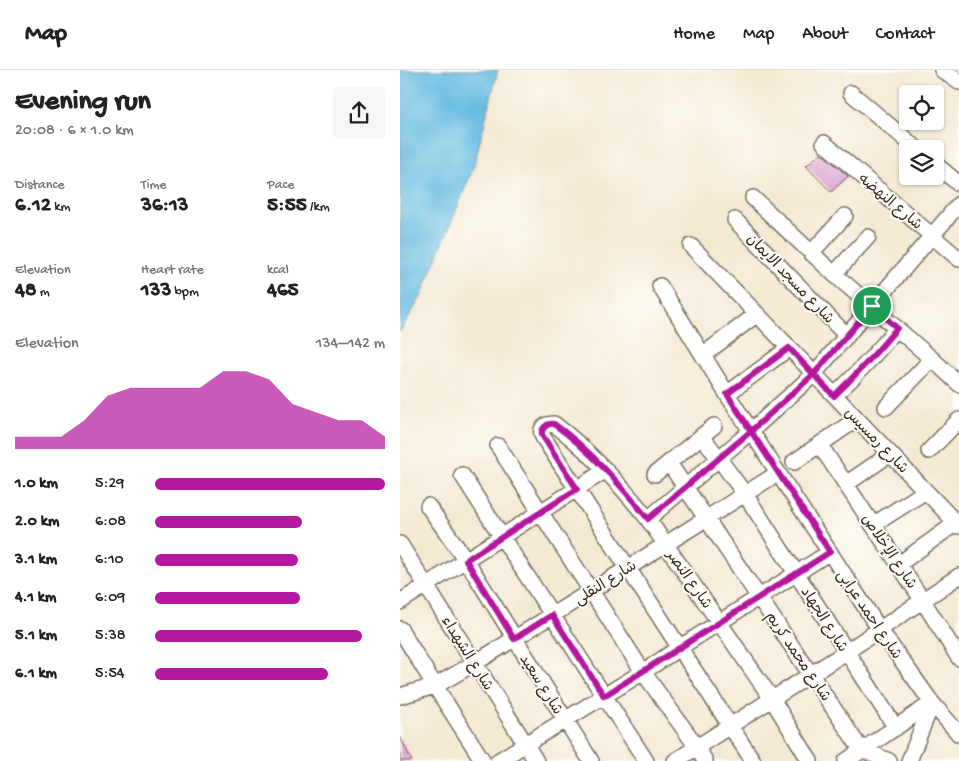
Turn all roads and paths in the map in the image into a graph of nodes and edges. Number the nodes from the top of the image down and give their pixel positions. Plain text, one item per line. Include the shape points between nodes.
1 (942, 70) edge
2 (959, 82) edge
3 (851, 93) dead end
4 (906, 140) edge
5 (824, 143) dead end
6 (944, 172) edge
7 (959, 184) edge
8 (753, 198) dead end
9 (959, 204) edge
10 (845, 216) dead end
11 (735, 220) dead end
12 (868, 236) dead end
13 (932, 236) junction
14 (691, 246) dead end
15 (811, 253) junction
16 (959, 259) edge
17 (834, 274) junction
18 (660, 286) dead end
19 (872, 306) junction
20 (757, 314) junction
21 (897, 328) junction
22 (847, 336) junction
23 (789, 348) junction
24 (703, 355) junction
25 (932, 359) junction
26 (814, 374) junction
27 (959, 384) edge
28 (727, 394) junction
29 (834, 396) junction
30 (886, 407) dead end
31 (857, 420) junction
32 (714, 426) dead end
33 (956, 429) edge
34 (751, 431) junction
35 (702, 436) junction
36 (820, 445) junction
37 (498, 446) dead end
38 (929, 451) dead end
39 (890, 454) junction
40 (718, 459) junction
41 (794, 462) dead end
42 (669, 463) junction
43 (606, 470) junction
44 (778, 473) junction
45 (655, 474) dead end
46 (462, 475) dead end
47 (846, 484) junction
48 (685, 487) junction
49 (577, 489) junction
50 (926, 491) junction
51 (745, 494) junction
52 (428, 506) dead end
53 (541, 512) junction
54 (648, 519) junction
55 (706, 519) junction
56 (957, 524) edge
57 (873, 525) junction
58 (502, 537) junction
59 (400, 544) edge
60 (665, 544) junction
61 (830, 552) junction
62 (466, 560) junction
63 (898, 564) junction
64 (628, 568) junction
65 (796, 574) junction
66 (958, 579) edge
67 (426, 586) junction
68 (591, 591) junction
69 (759, 597) junction
70 (923, 601) junction
71 (400, 602) edge
72 (552, 615) junction
73 (720, 622) junction
74 (400, 629) edge
75 (880, 630) junction
76 (514, 639) junction
77 (679, 648) junction
78 (846, 652) junction
79 (959, 658) edge
80 (475, 663) junction
81 (643, 672) junction
82 (811, 674) junction
83 (435, 686) junction
84 (400, 696) edge
85 (604, 696) junction
86 (772, 699) junction
87 (932, 704) junction
88 (565, 720) junction
89 (730, 726) junction
90 (896, 728) junction
91 (959, 734) edge
92 (526, 744) junction
93 (697, 747) junction
94 (863, 750) junction
95 (884, 760) edge
96 (483, 761) edge
97 (498, 761) edge
98 (536, 761) edge
99 (590, 761) edge
100 (646, 761) edge
101 (675, 761) edge
102 (705, 761) edge
103 (753, 761) edge
104 (810, 761) edge
105 (846, 761) edge
106 (909, 761) edge

1 - 2 street
3 - 4 street
5 - 13 street, شارع النهضه
6 - 7 street
8 - 15 street
9 - 13 street
10 - 15 street
11 - 22 street, شارع مسجد الايمان
12 - 17 street
13 - 16 street, شارع النهضه
13 - 19 street
14 - 20 street, شارع رمسيس
15 - 17 street
17 - 19 street
18 - 24 street, شارع احمد عرابى
19 - 21 street
19 - 22 street
20 - 23 street, شارع رمسيس
20 - 24 street
21 - 25 street
21 - 29 street
22 - 26 street
23 - 26 street, شارع رمسيس
23 - 28 street
24 - 28 street, شارع احمد عرابى
25 - 27 street
25 - 30 street
26 - 29 street, شارع رمسيس
26 - 34 street
28 - 34 street, شارع احمد عرابى
29 - 31 street, شارع رمسيس
31 - 36 street
31 - 39 street, شارع رمسيس
32 - 35 street
33 - 38 street
34 - 40 street
34 - 44 street, شارع احمد عرابى
35 - 40 street, شارع الجهاد
35 - 42 street
36 - 41 street
36 - 47 street, شارع الإخلاص
37 - 53 street
39 - 47 street
39 - 50 street, شارع رمسيس
40 - 48 street
40 - 51 street, شارع الجهاد
42 - 45 street
42 - 48 street, شارع محمد كريم
43 - 49 street
43 - 49 street, شارع النصر via 554,424 544,427 542,435
43 - 54 street, شارع النصر
44 - 51 street, شارع النقلى
44 - 61 street, شارع احمد عرابى
46 - 58 street
47 - 57 street, شارع الإخلاص
48 - 54 street
48 - 55 street, شارع محمد كريم
49 - 53 street
49 - 64 street
50 - 56 street, شارع رمسيس
50 - 57 street
51 - 55 street, شارع النقلى
51 - 65 street, شارع الجهاد
52 - 62 street, شارع سعيد
53 - 58 street
53 - 68 street
54 - 60 street, شارع النصر
55 - 60 street, شارع النقلى
55 - 69 street, شارع محمد كريم
56 - 63 street
57 - 63 street, شارع الإخلاص
58 - 62 street
58 - 72 street
59 - 67 street, شارع الشهداء
60 - 64 street, شارع النقلى
60 - 73 street, شارع النصر
61 - 65 street
61 - 75 street, شارع احمد عرابى
62 - 67 street
62 - 76 street, شارع سعيد
63 - 70 street, شارع الإخلاص
64 - 68 street, شارع النقلى
64 - 77 street
65 - 69 street
65 - 78 street, شارع الجهاد
66 - 70 street
67 - 71 street
67 - 80 street, شارع الشهداء
68 - 72 street, شارع النقلى
68 - 81 street
69 - 73 street
69 - 82 street, شارع محمد كريم
70 - 75 street
70 - 79 street, شارع الإخلاص
72 - 76 street, شارع النقلى
72 - 85 street
73 - 77 street
73 - 86 street, شارع النصر
74 - 83 street
75 - 78 street
75 - 87 street, شارع احمد عرابى
76 - 80 street, شارع النقلى
76 - 88 street, شارع سعيد
77 - 81 street
77 - 89 street
78 - 82 street
78 - 90 street, شارع الجهاد
80 - 83 street, شارع النقلى
80 - 92 street, شارع الشهداء
81 - 85 street
81 - 93 street
82 - 86 street
82 - 94 street, شارع محمد كريم
83 - 84 street, شارع النقلى
83 - 96 street
85 - 88 street
85 - 100 street
86 - 89 street
86 - 104 street, شارع النصر
87 - 90 street
87 - 91 street, شارع احمد عرابى
87 - 106 street
88 - 92 street
88 - 99 street, شارع سعيد
89 - 93 street
89 - 103 street
90 - 94 street
92 - 97 street
92 - 98 street, شارع الشهداء
93 - 101 street
93 - 102 street
94 - 95 street
94 - 105 street

